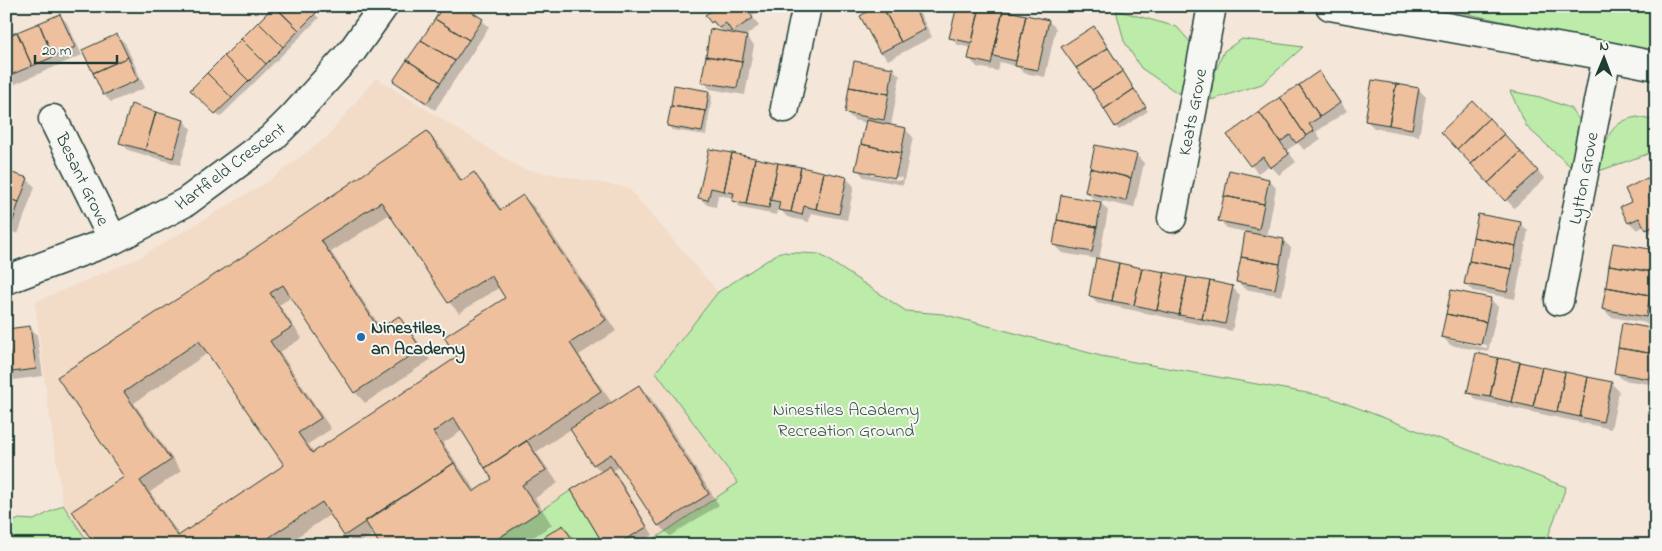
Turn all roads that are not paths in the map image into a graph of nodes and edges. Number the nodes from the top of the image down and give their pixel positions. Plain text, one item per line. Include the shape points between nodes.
1 (384, 6) edge
2 (807, 6) edge
3 (1212, 6) edge
4 (1330, 6) edge
5 (1607, 56) junction
6 (1656, 66) edge
7 (785, 108) dead end
8 (54, 119) dead end
9 (1172, 218) dead end
10 (113, 240) junction
11 (6, 280) edge
12 (1558, 301) dead end

1 - 10 street, Hartfield Crescent via 330,77 271,139 186,202
2 - 7 street
3 - 9 street, Keats Grove
4 - 5 street
5 - 6 street
5 - 12 street, Lytton Grove
8 - 10 street, Besant Grove
10 - 11 street, Hartfield Crescent

